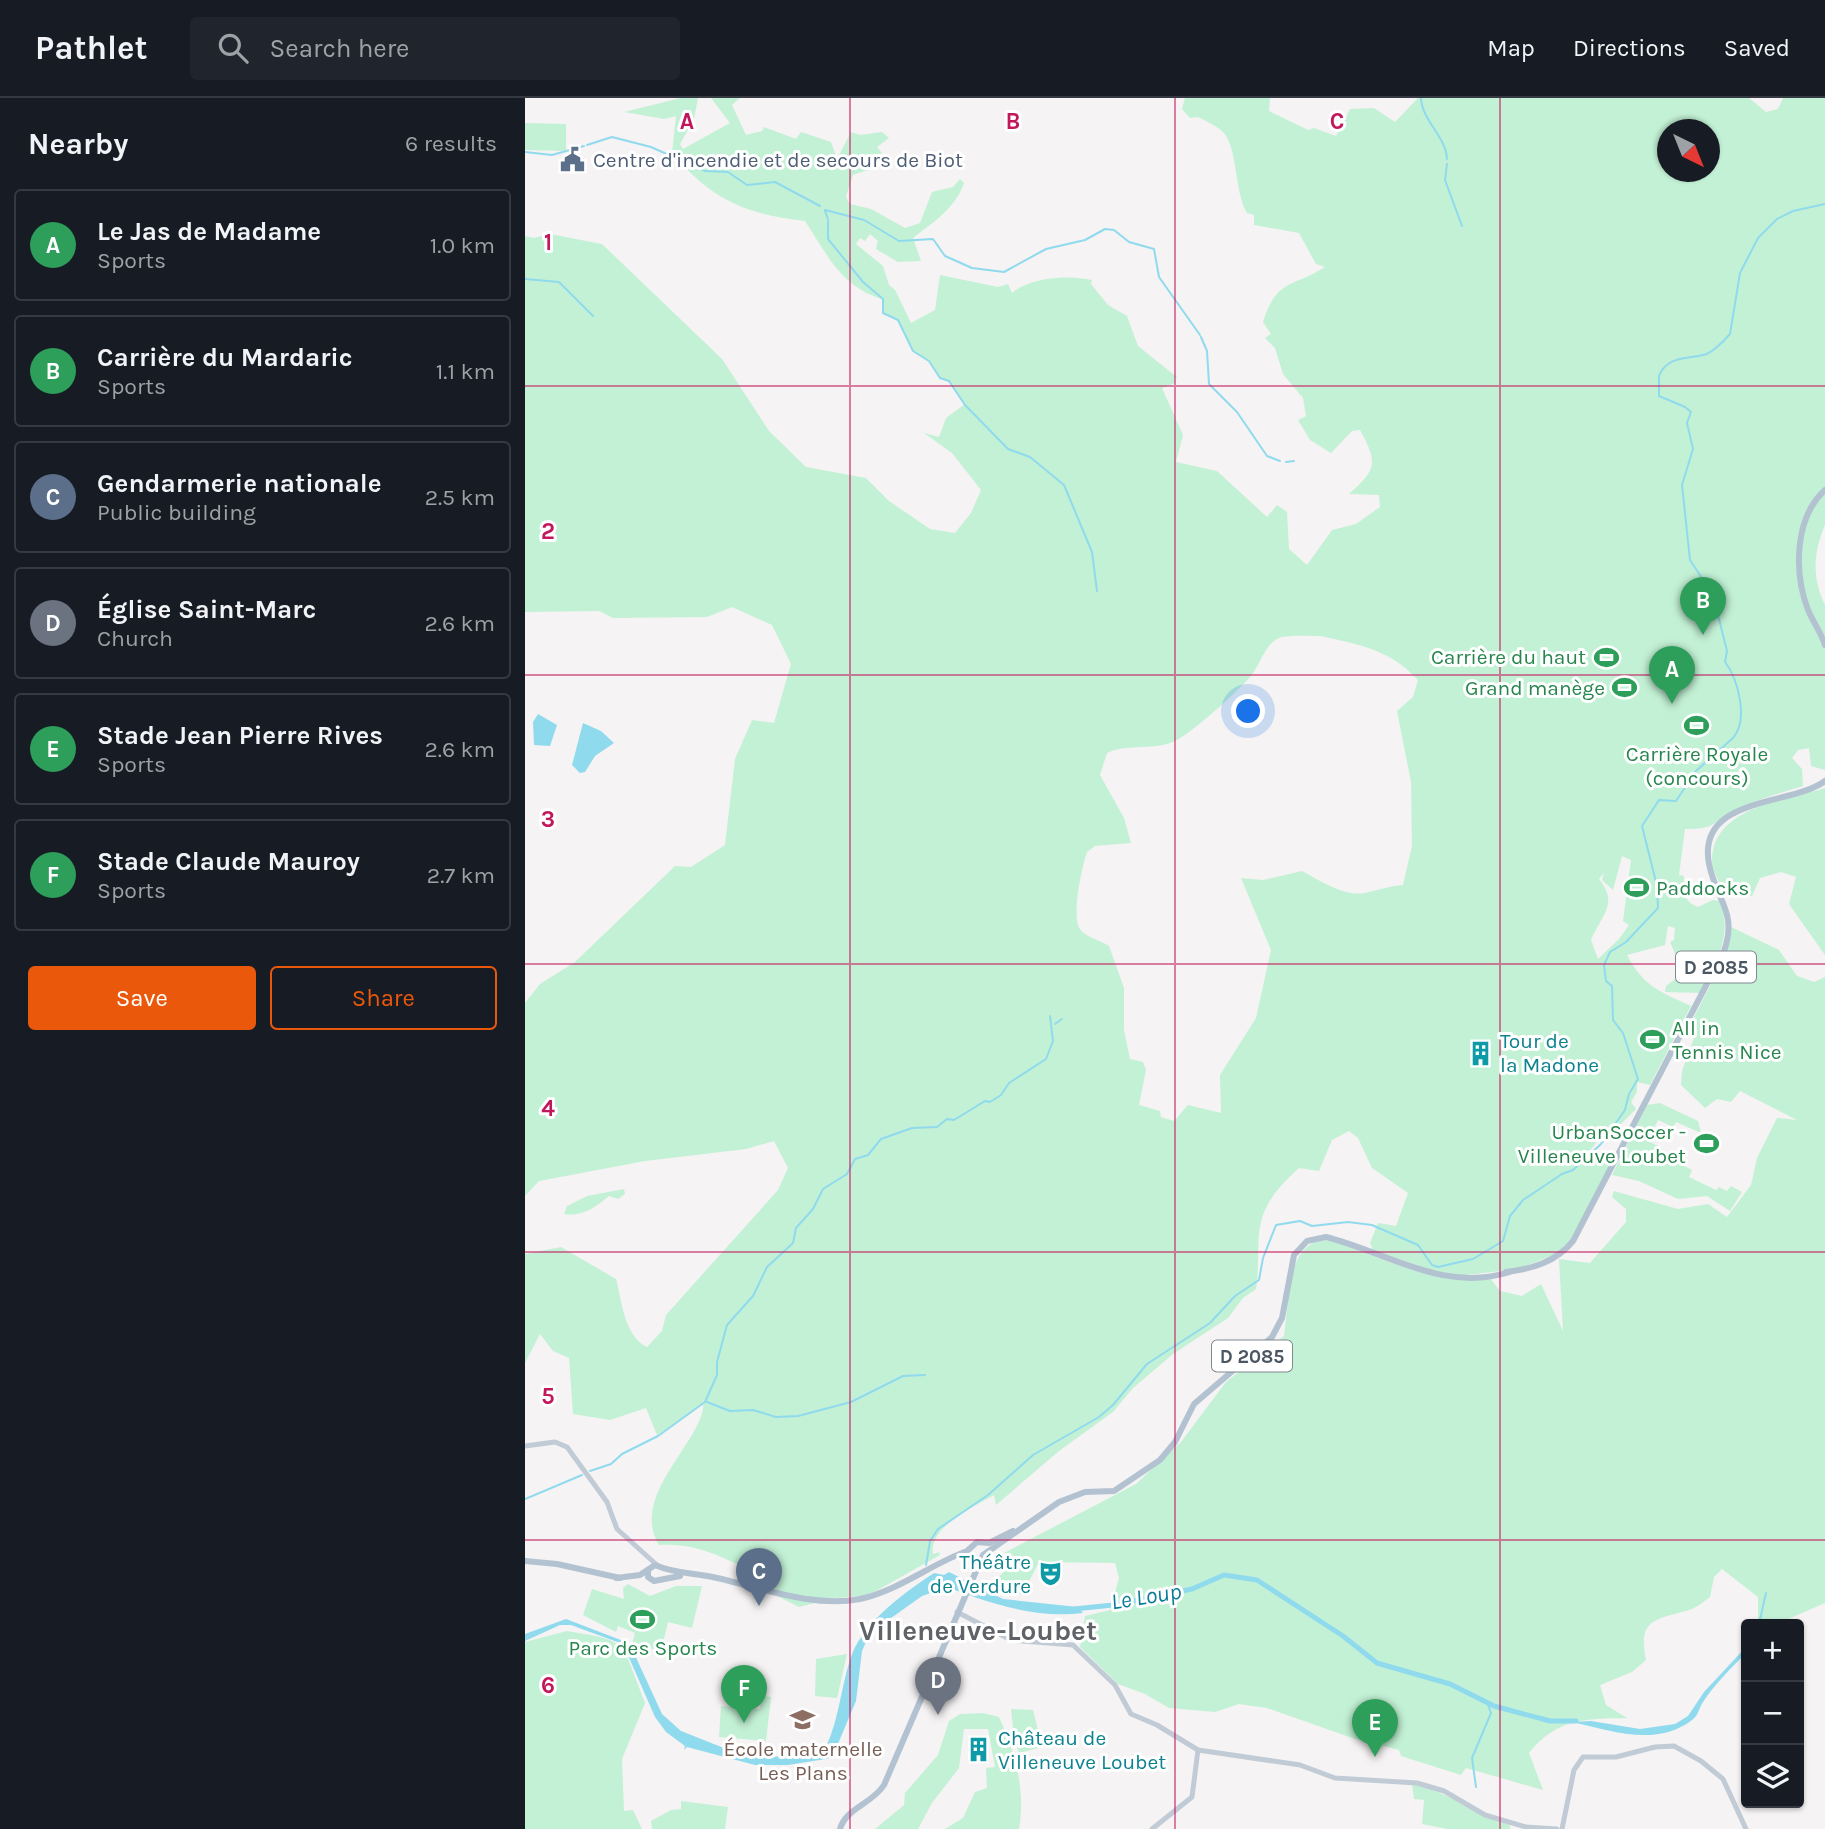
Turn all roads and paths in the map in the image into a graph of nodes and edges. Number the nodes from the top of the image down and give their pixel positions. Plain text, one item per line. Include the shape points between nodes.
1 (1825, 490) edge
2 (1825, 645) edge
3 (1823, 783) edge
4 (525, 1446) edge
5 (1021, 1528) junction
6 (985, 1544) junction
7 (979, 1553) junction
8 (647, 1558) junction
9 (525, 1562) edge
10 (659, 1568) junction
11 (648, 1569) junction
12 (703, 1575) junction
13 (616, 1578) junction
14 (650, 1579) junction
15 (659, 1579) junction
16 (958, 1611) junction
17 (1198, 1750) junction
18 (1561, 1827) edge
19 (840, 1829) edge
20 (1152, 1829) edge
21 (1746, 1829) edge

1 - 2 main road via 1807,515 1800,548 1804,597
3 - 5 main road, D 2085 via 1740,810 1714,832 1709,862 1729,920 1724,951 1573,1241 1550,1260 1468,1278 1436,1276 1326,1237 1307,1241 1291,1261 1282,1318 1272,1337 1194,1404 1168,1451 1114,1491 1072,1496
4 - 8 street via 555,1442 567,1447 607,1502 617,1530
5 - 6 main road, D 2085
5 - 7 main road, D 2085
6 - 7 main road
6 - 7 main road via 979,1541
7 - 12 main road via 968,1553 875,1594 848,1600 776,1592
7 - 16 main road, D 2085
8 - 10 street
8 - 11 street
9 - 13 main road
10 - 11 main road
10 - 12 main road
10 - 15 main road
11 - 13 main road via 640,1576
11 - 14 main road
12 - 15 main road
13 - 14 main road
14 - 15 main road
16 - 17 street via 1016,1642 1073,1645 1109,1680 1132,1714
16 - 19 main road, D 2085 via 884,1785 846,1816
17 - 18 street via 1300,1765 1335,1778 1421,1784 1444,1791 1485,1815 1526,1827
17 - 20 street via 1192,1797
18 - 21 street via 1574,1770 1583,1757 1616,1757 1668,1745 1719,1774

